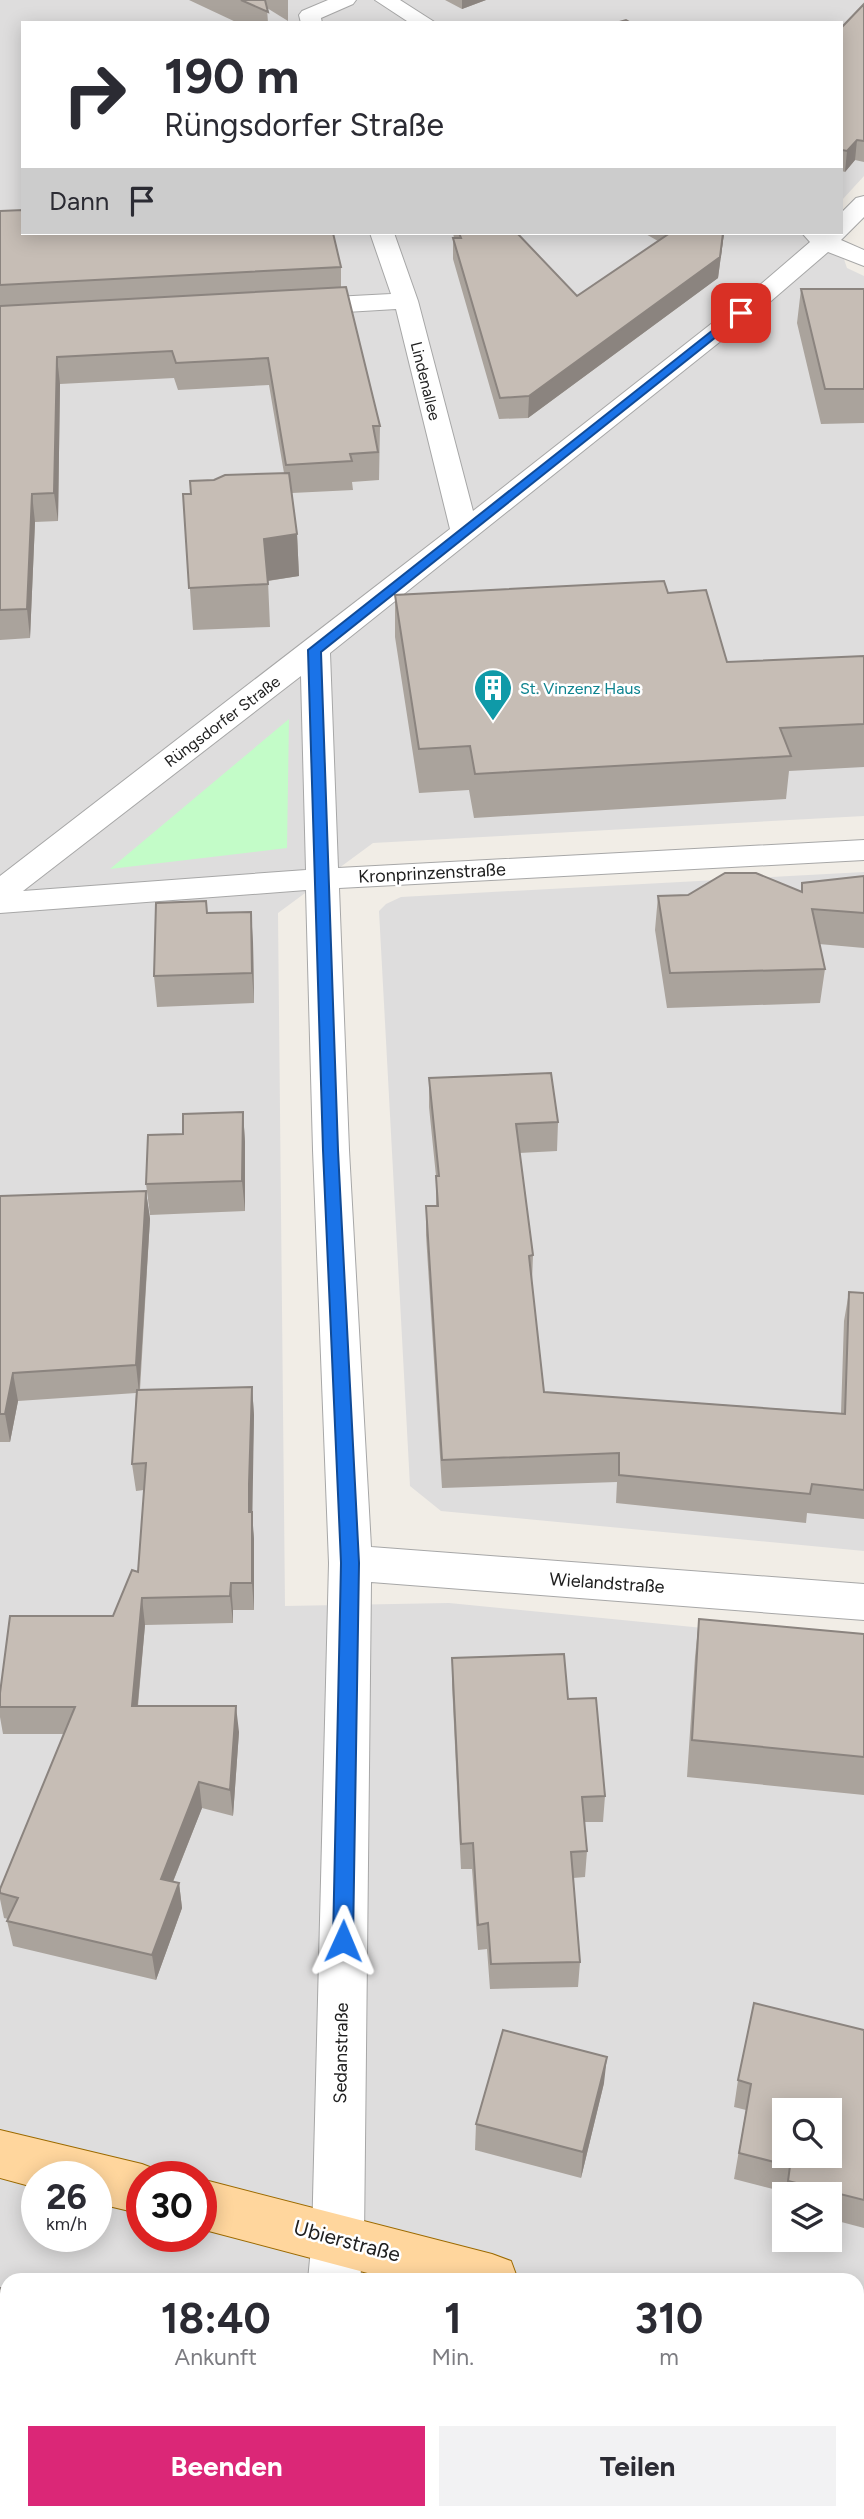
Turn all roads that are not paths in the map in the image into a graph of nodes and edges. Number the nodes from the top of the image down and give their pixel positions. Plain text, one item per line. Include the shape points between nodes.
1 (346, 0) edge
2 (385, 0) edge
3 (311, 21) edge
4 (422, 21) edge
5 (864, 203) edge
6 (843, 221) edge
7 (384, 235) edge
8 (827, 235) edge
9 (832, 235) edge
10 (864, 259) edge
11 (406, 302) junction
12 (270, 309) edge
13 (464, 530) junction
14 (314, 650) junction
15 (864, 850) edge
16 (322, 879) junction
17 (0, 892) edge
18 (0, 903) edge
19 (350, 1563) junction
20 (864, 1602) edge
21 (0, 2154) edge
22 (29, 2161) edge
23 (217, 2211) edge
24 (336, 2259) edge
25 (440, 2273) edge

1 - 3 street via 309,15
2 - 4 street
5 - 6 street, Rüngsdorfer Straße
7 - 11 street, Lindenallee
8 - 13 street, Rüngsdorfer Straße via 762,296
9 - 10 street
11 - 12 street
11 - 13 street, Lindenallee
13 - 14 street, Rüngsdorfer Straße
14 - 16 street, Sedanstraße
14 - 17 street, Rüngsdorfer Straße
15 - 16 street, Kronprinzenstraße
16 - 18 street, Kronprinzenstraße
16 - 19 street, Sedanstraße
19 - 20 street, Wielandstraße
19 - 24 street, Sedanstraße
21 - 22 main road
23 - 24 main road, Ubierstraße
24 - 25 main road, Ubierstraße

